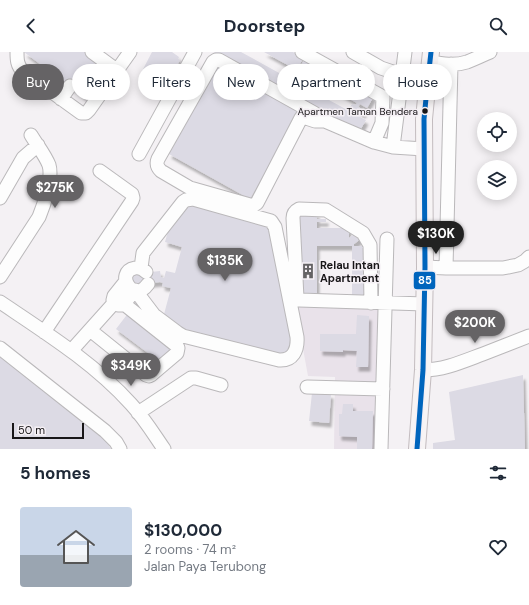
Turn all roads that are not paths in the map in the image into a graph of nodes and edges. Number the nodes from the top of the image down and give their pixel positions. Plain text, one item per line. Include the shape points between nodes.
1 (17, 52) edge
2 (92, 52) edge
3 (130, 52) edge
4 (353, 52) edge
5 (405, 52) edge
6 (490, 52) edge
7 (193, 53) edge
8 (306, 53) edge
9 (213, 56) edge
10 (431, 57) edge
11 (18, 64) edge
12 (111, 64) edge
13 (116, 64) edge
14 (403, 64) edge
15 (451, 64) joint
16 (383, 69) edge
17 (70, 86) dead end
18 (64, 95) edge
19 (62, 100) edge
20 (95, 100) edge
21 (399, 100) edge
22 (450, 100) edge
23 (325, 121) junction
24 (374, 142) junction
25 (392, 147) junction
26 (424, 149) junction
27 (139, 154) dead end
28 (100, 171) dead end
29 (0, 198) edge
30 (387, 239) dead end
31 (529, 257) edge
32 (425, 267) junction
33 (446, 268) junction
34 (145, 275) junction
35 (0, 277) edge
36 (131, 286) junction
37 (0, 302) edge
38 (370, 303) junction
39 (385, 303) junction
40 (119, 304) junction
41 (425, 304) junction
42 (90, 330) junction
43 (44, 332) junction
44 (529, 336) edge
45 (188, 337) junction
46 (0, 348) edge
47 (178, 348) junction
48 (71, 351) junction
49 (423, 370) junction
50 (221, 385) dead end
51 (307, 387) dead end
52 (383, 389) junction
53 (138, 413) junction
54 (120, 449) edge
55 (164, 449) edge
56 (381, 449) edge
57 (417, 449) edge

1 - 11 street
2 - 12 street
3 - 13 street
4 - 16 street
5 - 14 street
6 - 15 street via 466,63
7 - 27 street
8 - 24 street via 383,97 382,123
9 - 23 street
9 - 23 street via 157,162 161,171 186,186 254,205 301,118
10 - 15 street
10 - 26 main road
17 - 18 street
19 - 20 street via 81,113 86,113
21 - 25 street
22 - 33 street
23 - 24 street
24 - 25 street
25 - 26 street
26 - 32 main road
28 - 43 street via 132,194 132,201
29 - 35 street via 34,140 48,164 50,180 39,217
30 - 39 street
31 - 33 street via 511,267
32 - 33 street
32 - 41 main road
34 - 36 street via 143,289
34 - 36 street via 137,267 130,270 126,276
34 - 45 street via 144,254 186,200 201,201 274,223 297,337 297,346 292,356 278,360
36 - 40 street via 114,296 113,300
36 - 45 street via 154,315 178,333
37 - 43 street
38 - 38 street via 370,245 363,233 326,210 297,210 293,215 297,298
38 - 39 street
39 - 41 street
39 - 52 street
40 - 42 street
40 - 47 street
41 - 49 main road
42 - 47 street via 149,376 177,353
42 - 48 street
43 - 48 street
44 - 49 street via 452,365
45 - 47 street
46 - 54 street via 105,431
48 - 53 street via 110,383
49 - 57 main road
50 - 53 street via 191,378
51 - 52 street
52 - 56 street
53 - 55 street

